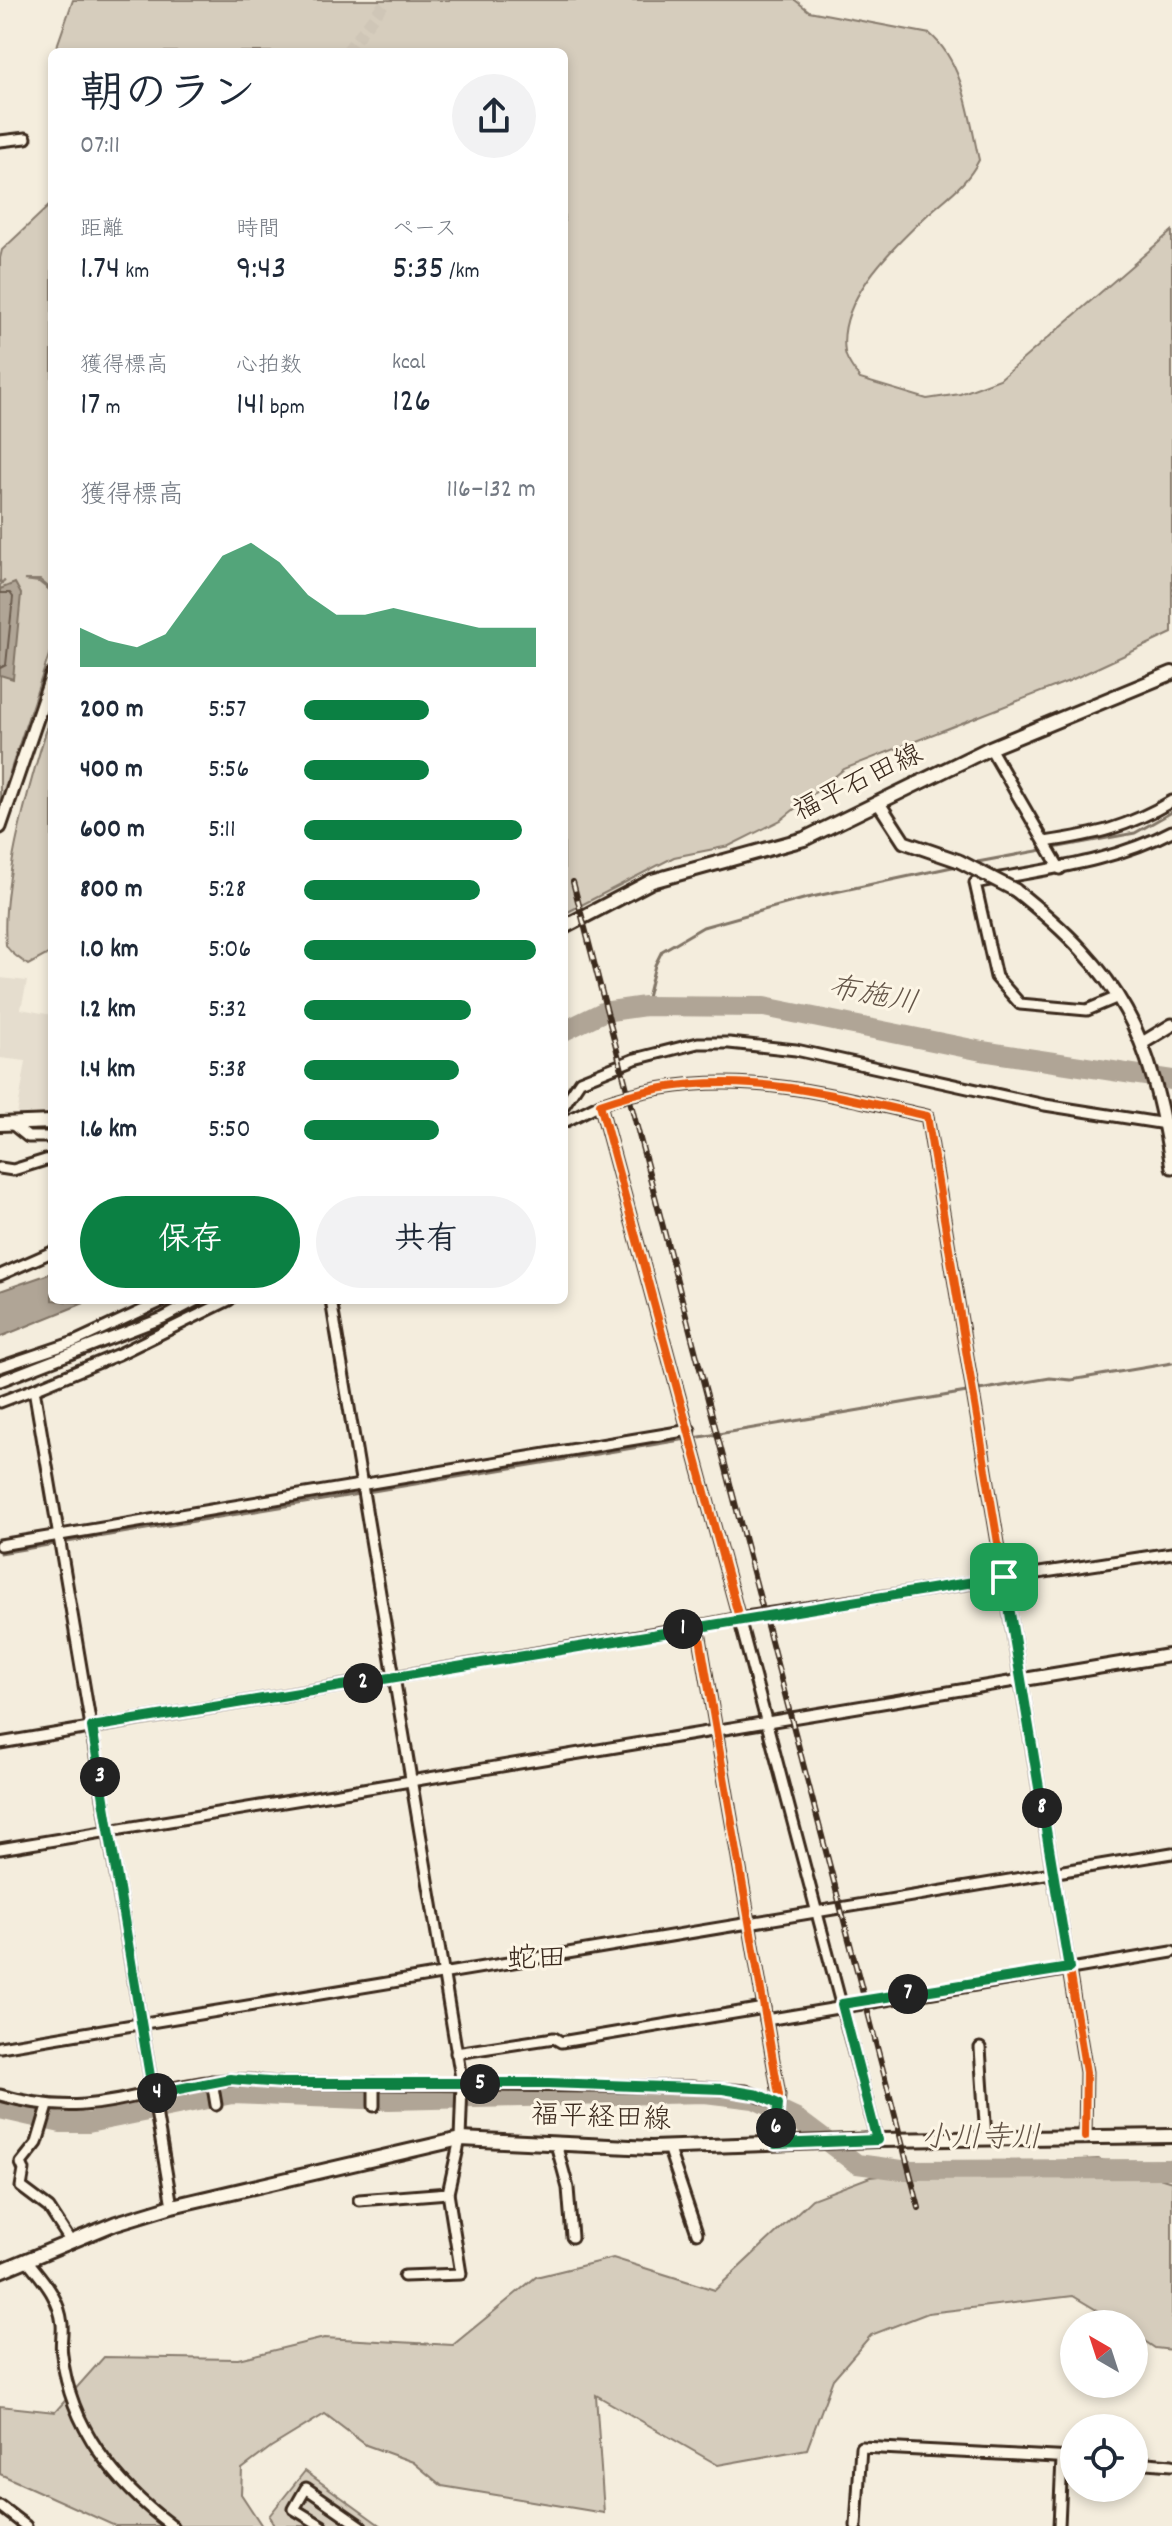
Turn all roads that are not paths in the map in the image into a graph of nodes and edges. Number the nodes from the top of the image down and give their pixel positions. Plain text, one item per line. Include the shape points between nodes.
1 (26, 138) dead end
2 (0, 141) edge
3 (1172, 673) edge
4 (48, 687) edge
5 (990, 748) junction
6 (1172, 801) edge
7 (880, 805) junction
8 (0, 827) edge
9 (1172, 831) edge
10 (1045, 842) junction
11 (1060, 869) junction
12 (568, 925) edge
13 (1118, 997) junction
14 (1172, 1025) edge
15 (1144, 1042) junction
16 (568, 1099) edge
17 (600, 1104) junction
18 (568, 1120) edge
19 (48, 1122) edge
20 (1167, 1123) edge
21 (6, 1124) edge
22 (48, 1137) edge
23 (48, 1159) edge
24 (1172, 1167) edge
25 (0, 1168) edge
26 (48, 1254) edge
27 (0, 1275) edge
28 (156, 1304) edge
29 (189, 1304) edge
30 (221, 1304) edge
31 (332, 1304) edge
32 (0, 1367) edge
33 (0, 1381) edge
34 (34, 1389) junction
35 (0, 1402) edge
36 (690, 1430) junction
37 (362, 1484) junction
38 (61, 1536) junction
39 (0, 1545) edge
40 (1172, 1553) edge
41 (1004, 1577) junction
42 (739, 1618) junction
43 (698, 1626) junction
44 (1172, 1655) edge
45 (395, 1678) junction
46 (1021, 1680) junction
47 (768, 1722) junction
48 (92, 1727) junction
49 (718, 1730) junction
50 (0, 1743) edge
51 (412, 1779) junction
52 (109, 1831) junction
53 (0, 1849) edge
54 (1172, 1853) edge
55 (1052, 1872) junction
56 (817, 1912) junction
57 (749, 1923) junction
58 (1172, 1952) edge
59 (1069, 1968) junction
60 (442, 1975) junction
61 (842, 2004) junction
62 (764, 2008) junction
63 (766, 2020) junction
64 (141, 2024) junction
65 (0, 2047) edge
66 (980, 2048) dead end
67 (456, 2053) junction
68 (212, 2081) junction
69 (374, 2083) junction
70 (462, 2084) junction
71 (0, 2095) edge
72 (154, 2098) junction
73 (778, 2104) junction
74 (216, 2105) dead end
75 (48, 2106) junction
76 (374, 2106) dead end
77 (1172, 2136) edge
78 (1085, 2137) junction
79 (986, 2138) junction
80 (460, 2139) junction
81 (877, 2140) junction
82 (781, 2143) junction
83 (556, 2144) junction
84 (668, 2147) junction
85 (448, 2193) junction
86 (359, 2200) dead end
87 (172, 2206) junction
88 (697, 2233) dead end
89 (572, 2237) dead end
90 (71, 2242) junction
91 (27, 2260) junction
92 (0, 2271) edge
93 (404, 2276) dead end
94 (1060, 2458) edge
95 (1148, 2463) edge
96 (1172, 2465) edge
97 (1060, 2502) edge
98 (0, 2506) edge
99 (26, 2526) edge
100 (172, 2526) edge
101 (322, 2526) edge
102 (361, 2526) edge
103 (856, 2526) edge
104 (1059, 2526) edge

1 - 2 street
3 - 5 main road, 福平石田線
4 - 8 street
5 - 7 main road, 福平石田線
5 - 10 street
6 - 10 street via 1111,831
7 - 12 main road, 福平石田線 via 804,839 652,881
7 - 13 street, bridge via 904,842 959,861 1015,890 1064,929
9 - 11 street via 1139,848
10 - 11 street
11 - 13 street via 975,883 996,977 1020,1004 1087,1010
13 - 15 street
14 - 15 street
15 - 20 street
16 - 20 street via 580,1081 635,1059 698,1043 729,1043 796,1050 1045,1105
17 - 18 street
17 - 36 street
17 - 41 street via 644,1089 722,1081 810,1090 927,1116
19 - 21 main road
20 - 24 street
21 - 22 street via 28,1137
23 - 25 street via 13,1170
26 - 27 street
28 - 32 street via 74,1342
29 - 33 street
30 - 34 street
31 - 37 street
34 - 35 street
34 - 38 street
36 - 37 street
36 - 42 street
37 - 38 street
37 - 45 street
38 - 39 street
38 - 48 street
40 - 41 street
41 - 42 street
41 - 46 street
42 - 43 street
42 - 47 street
43 - 45 street
43 - 49 street
44 - 46 street
45 - 48 street
45 - 51 street
46 - 47 street
46 - 55 street
47 - 49 street
47 - 56 street
48 - 50 street
48 - 52 street
49 - 51 street
49 - 57 street
51 - 52 street
51 - 60 street
52 - 53 street
52 - 64 street
54 - 55 street
55 - 56 street
55 - 59 street
56 - 57 street
56 - 61 street
57 - 60 street
57 - 62 street
58 - 59 street
59 - 61 street
59 - 78 street via 1086,2072
60 - 64 street
60 - 67 street
61 - 63 street
61 - 81 street
62 - 63 street
62 - 67 street via 561,2042 554,2038
63 - 73 street
64 - 65 street
64 - 72 street
66 - 79 street
67 - 70 street
68 - 69 street
68 - 72 street
68 - 74 street
69 - 70 street
69 - 76 street
70 - 73 street via 723,2089
70 - 80 street
71 - 75 street
72 - 75 street via 97,2107
72 - 87 street
73 - 82 street
75 - 90 street via 37,2143 21,2163 21,2187 49,2208
77 - 78 main road, 福平経田線
78 - 79 main road, 福平経田線
79 - 81 main road, 福平経田線
80 - 83 main road, 福平経田線
80 - 85 street
80 - 87 main road, 福平経田線
81 - 82 main road, 福平経田線
82 - 84 main road, 福平経田線
83 - 84 main road, 福平経田線
83 - 89 street via 568,2188
84 - 88 street
85 - 86 street
85 - 93 street via 461,2274
87 - 90 main road, 福平経田線
90 - 91 main road, 福平経田線
91 - 92 main road, 福平経田線
91 - 100 street via 55,2295 74,2401 97,2451 121,2482
94 - 103 street via 861,2447
95 - 96 street
97 - 104 street
98 - 99 street
101 - 102 street via 294,2509 306,2488

